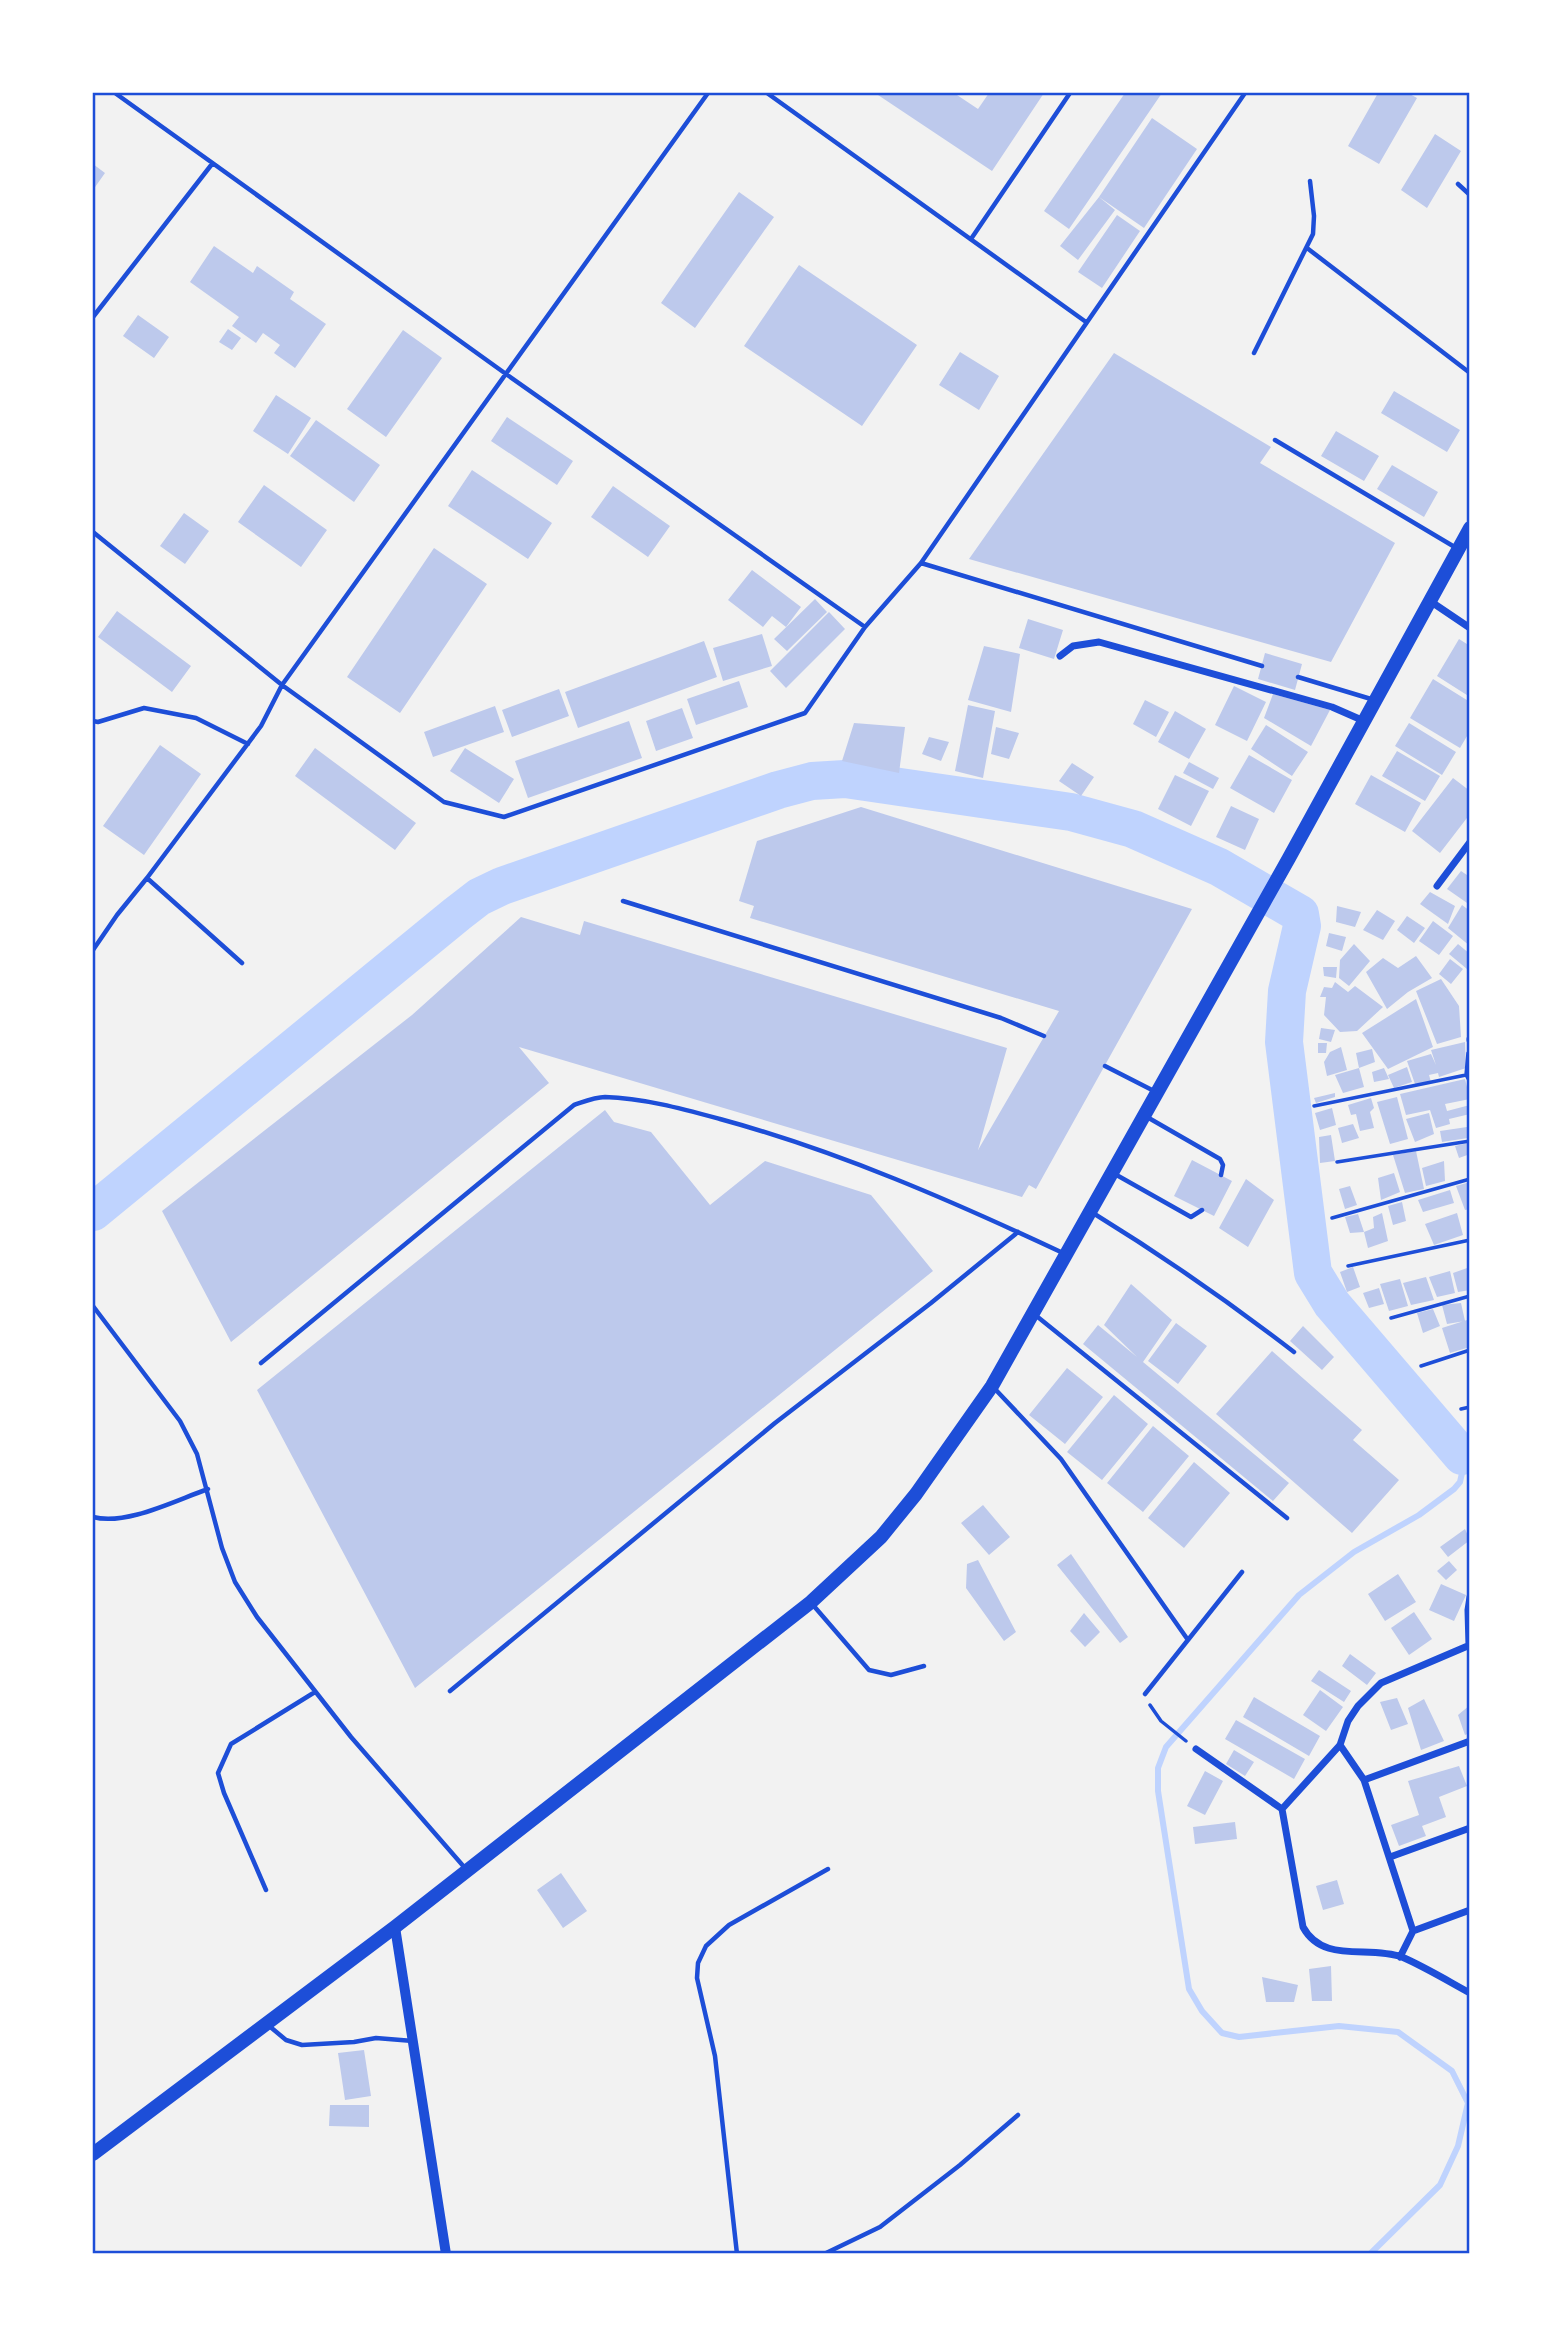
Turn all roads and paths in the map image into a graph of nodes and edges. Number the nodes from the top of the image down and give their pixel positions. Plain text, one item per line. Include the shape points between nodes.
1 (115, 93) edge
2 (708, 93) edge
3 (767, 93) edge
4 (1070, 93) edge
5 (1245, 93) edge
6 (212, 164) junction
7 (1310, 181) dead end
8 (1458, 184) dead end
9 (1470, 195) edge
10 (971, 239) junction
11 (1307, 248) junction
12 (93, 317) edge
13 (1086, 322) junction
14 (1254, 353) dead end
15 (1470, 373) edge
16 (506, 374) junction
17 (1275, 440) dead end
18 (1470, 528) edge
19 (93, 532) edge
20 (1459, 549) junction
21 (920, 563) junction
22 (1430, 601) junction
23 (865, 626) junction
24 (1470, 628) edge
25 (1060, 656) dead end
26 (1262, 666) dead end
27 (1298, 677) dead end
28 (282, 685) junction
29 (1376, 700) junction
30 (93, 721) edge
31 (1364, 721) junction
32 (248, 744) junction
33 (1470, 842) edge
34 (147, 878) junction
35 (1437, 886) dead end
36 (623, 901) dead end
37 (93, 950) edge
38 (242, 963) dead end
39 (1044, 1036) dead end
40 (1470, 1040) edge
41 (1105, 1066) dead end
42 (1465, 1075) junction
43 (1470, 1082) edge
44 (1157, 1092) junction
45 (1314, 1107) dead end
46 (1144, 1115) junction
47 (1470, 1141) edge
48 (1337, 1162) dead end
49 (1112, 1173) junction
50 (1221, 1175) dead end
51 (1470, 1179) edge
52 (1202, 1210) dead end
53 (1090, 1211) junction
54 (1332, 1218) dead end
55 (1018, 1232) junction
56 (1470, 1240) edge
57 (1066, 1254) junction
58 (1348, 1266) dead end
59 (1470, 1296) edge
60 (93, 1306) edge
61 (1032, 1312) junction
62 (1391, 1318) dead end
63 (1470, 1350) edge
64 (1294, 1352) dead end
65 (261, 1363) dead end
66 (1421, 1366) dead end
67 (992, 1386) junction
68 (1470, 1407) edge
69 (1461, 1409) dead end
70 (208, 1489) junction
71 (93, 1517) edge
72 (1286, 1518) dead end
73 (1242, 1573) dead end
74 (1470, 1597) edge
75 (811, 1602) junction
76 (1188, 1640) junction
77 (1469, 1645) edge
78 (924, 1666) dead end
79 (450, 1691) dead end
80 (315, 1692) junction
81 (1145, 1694) joint
82 (1172, 1729) dead end
83 (1470, 1741) edge
84 (1340, 1745) junction
85 (1196, 1749) dead end
86 (1364, 1780) junction
87 (1282, 1809) junction
88 (1470, 1828) edge
89 (1390, 1857) junction
90 (828, 1869) dead end
91 (467, 1871) junction
92 (266, 1890) dead end
93 (1470, 1910) edge
94 (395, 1927) junction
95 (1413, 1931) junction
96 (1400, 1956) junction
97 (1470, 1993) edge
98 (267, 2024) junction
99 (414, 2041) junction
100 (1018, 2115) dead end
101 (93, 2154) edge
102 (446, 2254) edge
103 (737, 2254) edge
104 (824, 2254) edge

1 - 6 lane
2 - 16 lane
3 - 10 lane
4 - 10 lane
5 - 13 lane
6 - 12 lane
6 - 16 lane
7 - 11 lane via 1314,216
8 - 9 lane
10 - 13 lane
11 - 14 lane
11 - 15 lane
13 - 21 lane
16 - 23 lane
16 - 28 lane
17 - 20 lane
18 - 20 highway
19 - 28 lane
20 - 22 highway
21 - 23 lane
21 - 26 lane
22 - 24 street
22 - 29 highway
23 - 28 lane via 804,713 504,817 444,802
25 - 31 street via 1073,646 1099,642 1332,707
27 - 29 lane
28 - 32 lane
29 - 31 highway
30 - 32 lane via 144,708 196,718
31 - 44 highway
32 - 34 lane
33 - 35 street
34 - 37 lane
34 - 38 lane
36 - 39 lane via 1001,1018
40 - 42 path
41 - 44 lane
42 - 43 path
42 - 45 path
44 - 46 highway
46 - 49 highway
46 - 50 lane via 1220,1159
47 - 48 path
49 - 52 lane via 1191,1217
49 - 53 highway
51 - 54 path
53 - 57 highway
53 - 64 lane via 1169,1259
55 - 57 lane
55 - 65 lane via 838,1156 757,1129 688,1110 602,1097 574,1105
55 - 79 lane via 775,1423
56 - 58 path
57 - 61 highway
59 - 62 path
60 - 70 lane via 180,1421
61 - 67 highway
61 - 72 lane
63 - 66 path
67 - 75 highway via 881,1537
67 - 76 lane via 1060,1459
68 - 69 path
70 - 71 lane via 131,1517
70 - 80 lane via 235,1582
73 - 76 lane
74 - 77 street
75 - 78 lane via 869,1670 891,1675
75 - 91 highway
76 - 81 lane
77 - 84 street via 1381,1683 1357,1706
80 - 91 lane
80 - 92 lane via 232,1744 218,1773
81 - 82 path via 1156,1715
83 - 86 street
84 - 86 street
84 - 87 street
85 - 87 street
86 - 89 street
87 - 96 street via 1308,1937 1329,1949
88 - 89 street
89 - 95 street
90 - 103 lane via 729,1926 706,1946 698,1963 697,1978 715,2056
91 - 94 highway
93 - 95 street
94 - 98 highway
94 - 99 street
95 - 96 street
96 - 97 street
98 - 99 lane via 286,2040 302,2045 376,2038
98 - 101 highway
99 - 102 street
100 - 104 lane via 880,2227

